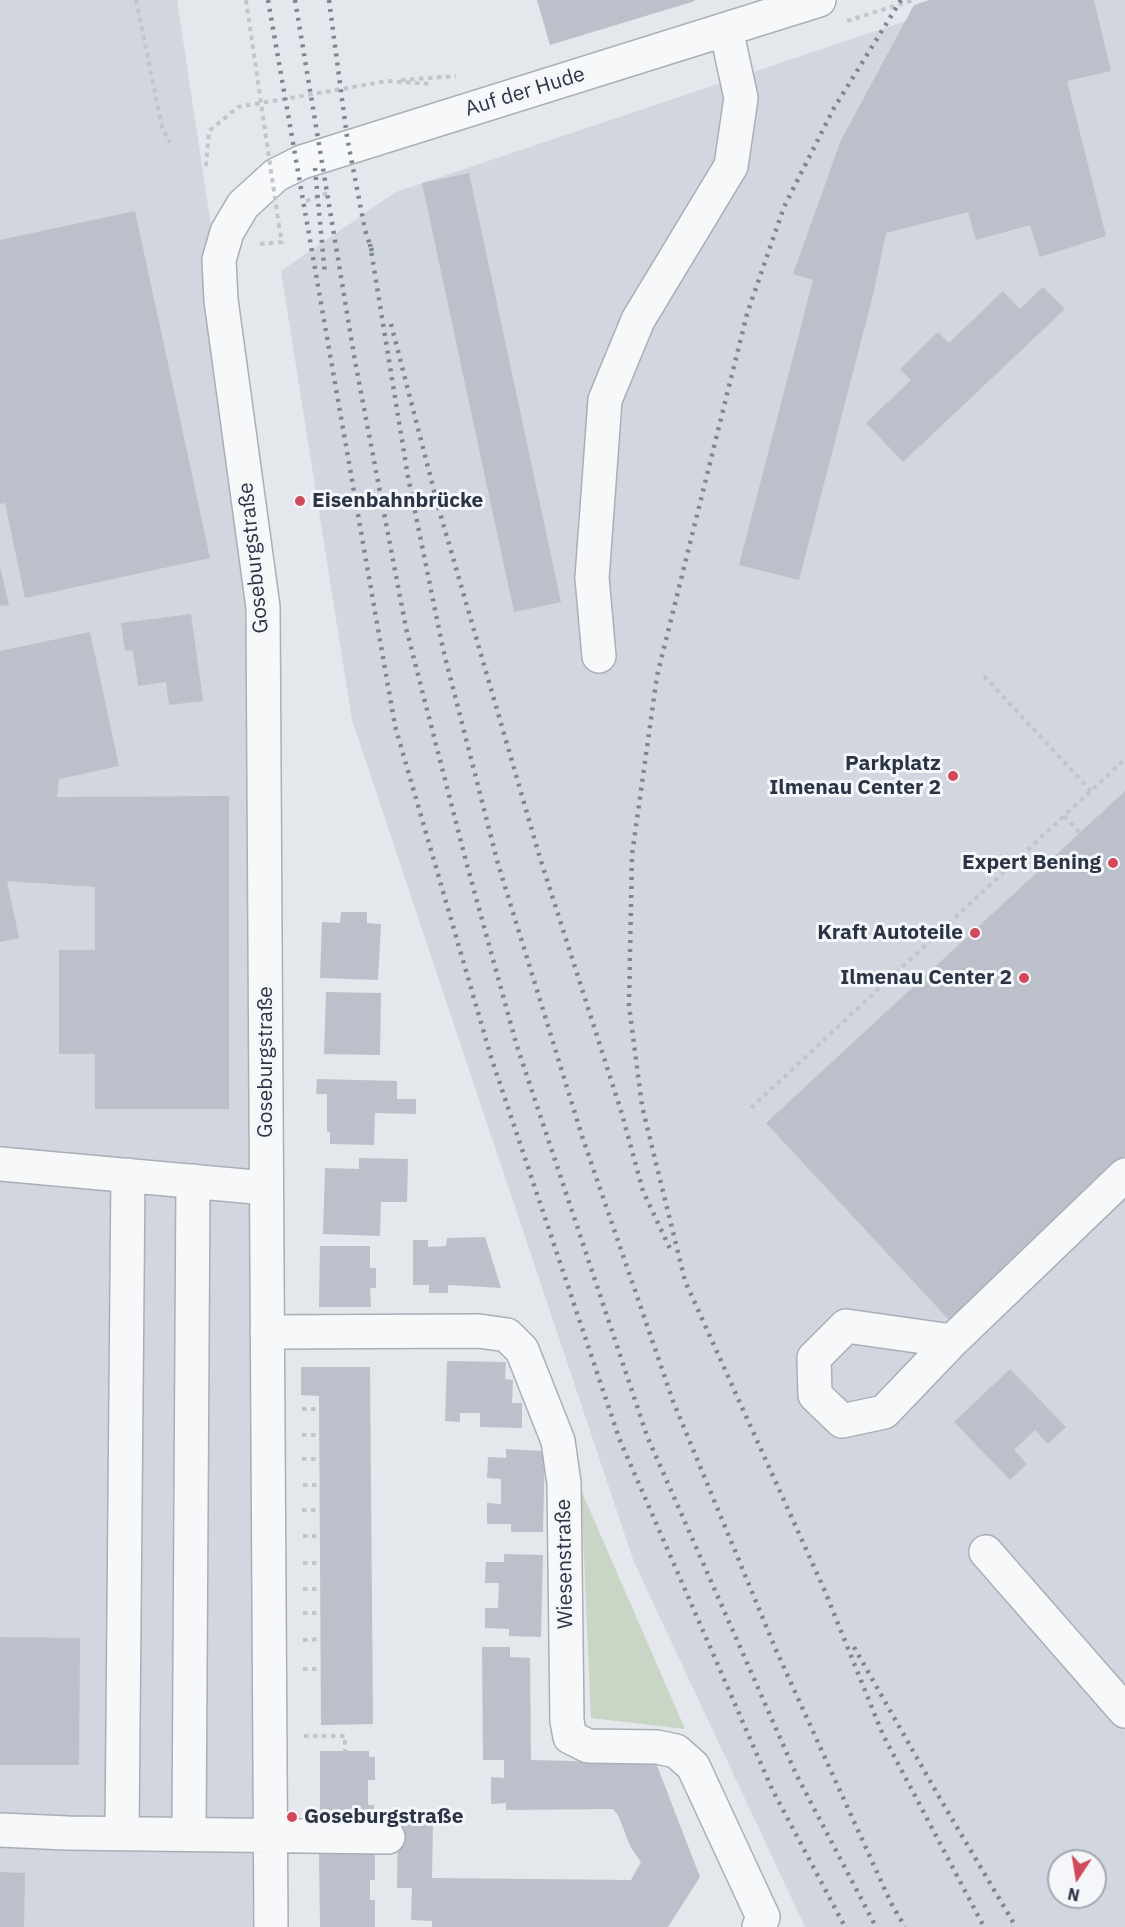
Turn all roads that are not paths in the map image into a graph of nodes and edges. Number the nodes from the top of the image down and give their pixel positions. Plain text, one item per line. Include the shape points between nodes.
1 (819, 0) edge
2 (726, 29) junction
3 (243, 205) joint
4 (599, 656) dead end
5 (0, 1164) edge
6 (128, 1175) junction
7 (1125, 1175) edge
8 (193, 1181) junction
9 (266, 1188) junction
10 (267, 1332) junction
11 (952, 1341) dead end
12 (986, 1552) dead end
13 (1125, 1712) edge
14 (0, 1830) edge
15 (122, 1833) junction
16 (189, 1834) junction
17 (270, 1835) junction
18 (388, 1837) dead end
19 (271, 1927) edge
20 (759, 1927) edge

1 - 2 street, Auf der Hude
2 - 3 street, Auf der Hude via 302,162 276,175
2 - 4 street via 741,99 731,166 638,320 605,400 592,578
3 - 9 street, Goseburgstraße via 227,232 219,260 221,300 263,607
5 - 6 street
6 - 8 street
6 - 15 street
7 - 11 street
8 - 9 street
8 - 16 street
9 - 10 street, Goseburgstraße
10 - 17 street, Goseburgstraße
10 - 20 street, Wiesenstraße via 479,1331 507,1335 522,1350 558,1441 564,1483 570,1737 588,1746 676,1751 693,1766 763,1917
12 - 13 street
14 - 15 street
15 - 16 street
16 - 17 street
17 - 18 street
17 - 19 street, Goseburgstraße

